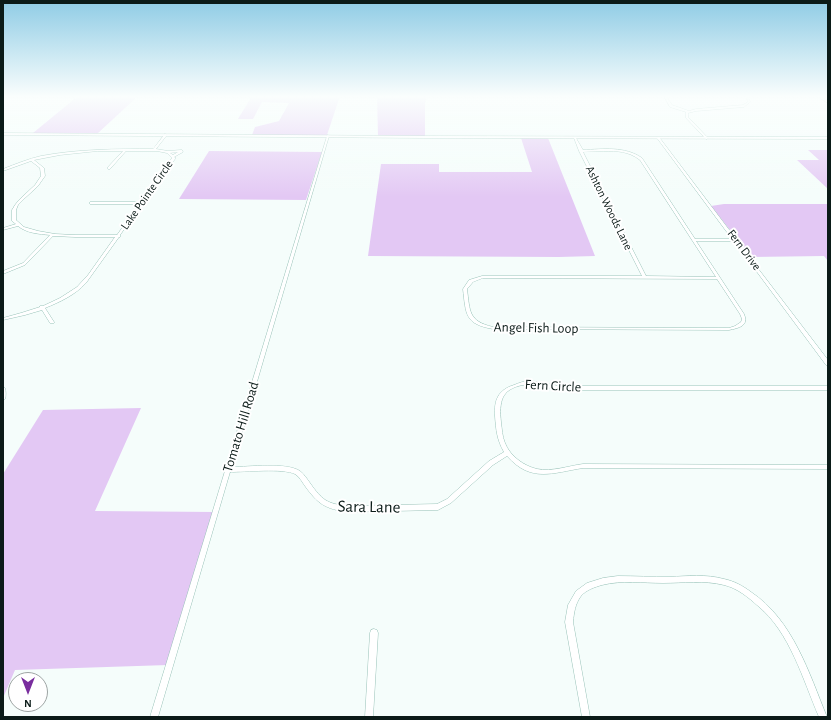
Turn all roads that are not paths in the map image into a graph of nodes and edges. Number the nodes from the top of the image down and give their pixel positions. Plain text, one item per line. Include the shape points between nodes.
1 (698, 130) edge
2 (3, 134) edge
3 (166, 135) junction
4 (328, 136) junction
5 (575, 138) junction
6 (658, 138) junction
7 (706, 138) junction
8 (828, 138) edge
9 (125, 150) junction
10 (154, 150) junction
11 (581, 151) junction
12 (168, 152) junction
13 (174, 156) junction
14 (32, 160) junction
15 (108, 168) dead end
16 (3, 170) edge
17 (91, 203) dead end
18 (142, 203) junction
19 (17, 225) junction
20 (3, 230) edge
21 (52, 235) junction
22 (118, 236) junction
23 (694, 240) junction
24 (736, 240) junction
25 (3, 273) edge
26 (644, 277) junction
27 (719, 278) junction
28 (42, 307) junction
29 (3, 319) edge
30 (52, 322) dead end
31 (828, 364) edge
32 (828, 388) edge
33 (3, 389) edge
34 (3, 398) edge
35 (507, 453) junction
36 (828, 467) edge
37 (228, 470) junction
38 (374, 634) dead end
39 (154, 717) edge
40 (369, 717) edge
41 (586, 717) edge
42 (822, 717) edge

1 - 7 street
2 - 3 street
3 - 4 street
3 - 10 street
4 - 5 street
4 - 37 street, Tomato Hill Road
5 - 6 street
5 - 11 street, Ashton Woods Lane
6 - 7 street
6 - 24 street, Fern Drive
7 - 8 street
9 - 10 street, Lake Pointe Circle
9 - 14 street, Lake Pointe Circle via 74,151
9 - 15 street
10 - 12 street, Lake Pointe Circle
11 - 23 street, Angel Fish Loop via 623,151 638,156
11 - 26 street, Ashton Woods Lane
12 - 13 street, Lake Pointe Circle
12 - 13 street via 181,150
13 - 18 street, Lake Pointe Circle
14 - 16 street, Lake Pointe Circle
14 - 19 street via 42,168 44,176 16,206 13,218
17 - 18 street
18 - 22 street, Lake Pointe Circle
19 - 20 street
19 - 21 street via 28,231
21 - 22 street
21 - 25 street via 24,264
22 - 28 street, Lake Pointe Circle via 79,287
23 - 24 street
23 - 27 street, Angel Fish Loop
24 - 31 street, Fern Drive
26 - 27 street, Angel Fish Loop
26 - 27 street, Angel Fish Loop via 483,277 471,281 465,289 468,314 470,319 478,324 493,328 737,327 743,324 744,319
28 - 29 street, Lake Pointe Circle
28 - 30 street
32 - 35 street, Fern Circle via 560,388 534,383 519,384 500,396 497,407 502,442
33 - 34 street
35 - 36 street via 526,467 548,473 583,466
35 - 37 street, Sara Lane via 491,462 443,505 429,507 335,508 320,502 302,476 296,472 280,469
37 - 39 street, Tomato Hill Road
38 - 40 street
41 - 42 street via 569,614 572,603 583,590 601,582 624,579 722,582 742,590 755,599 774,616 787,637

